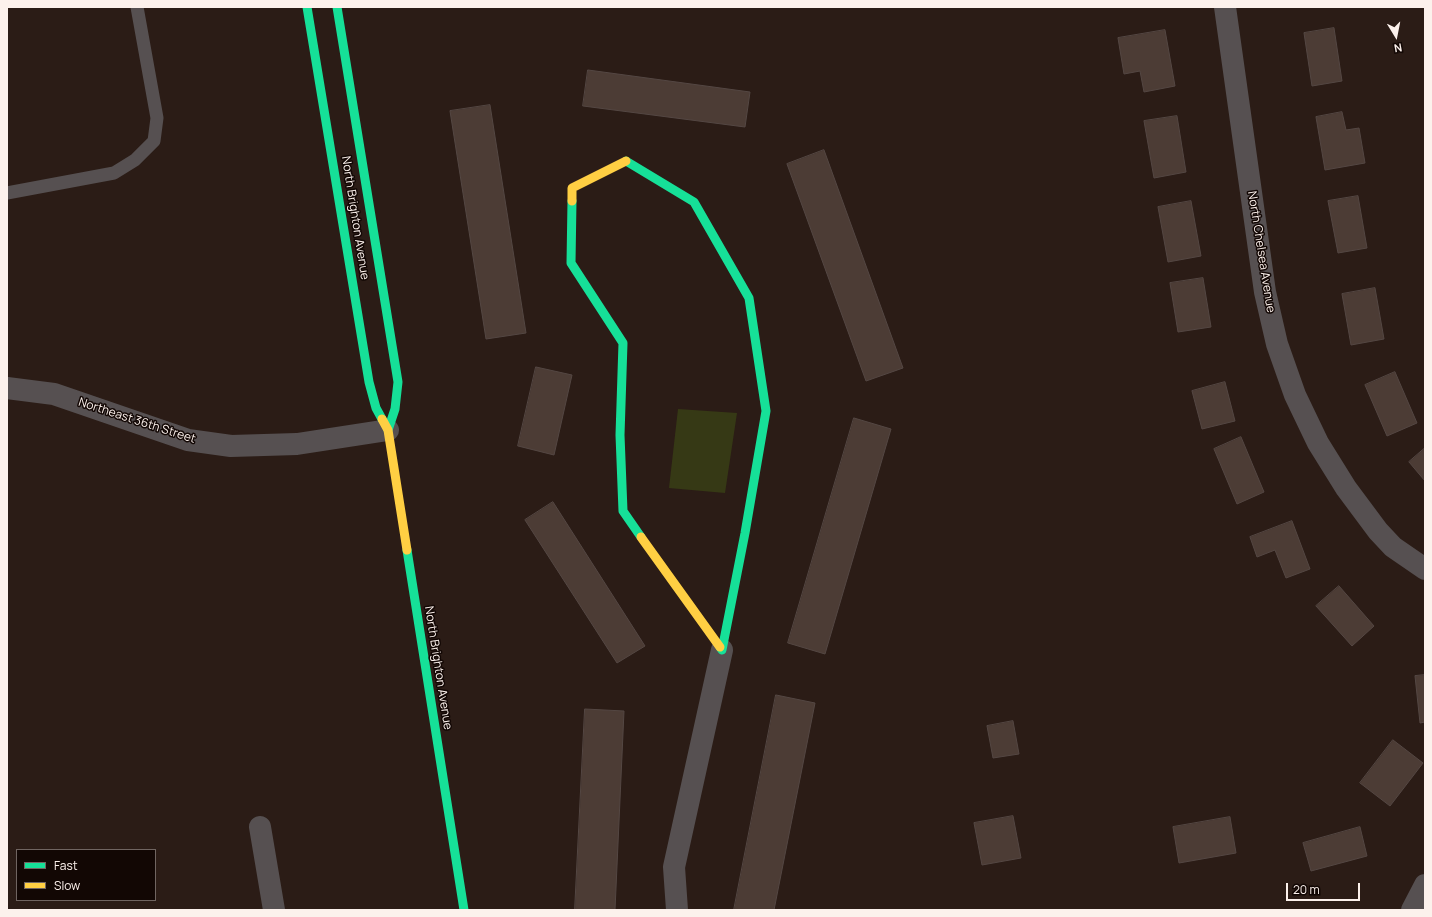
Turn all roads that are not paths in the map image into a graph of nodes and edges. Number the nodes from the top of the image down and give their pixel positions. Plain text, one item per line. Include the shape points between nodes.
1 (137, 7) edge
2 (307, 7) edge
3 (337, 7) edge
4 (1225, 7) edge
5 (7, 193) edge
6 (7, 388) edge
7 (388, 430) junction
8 (1425, 569) edge
9 (722, 650) junction
10 (260, 827) dead end
11 (1425, 885) edge
12 (274, 910) edge
13 (464, 910) edge
14 (677, 910) edge
15 (1412, 910) edge

1 - 5 lane via 157,118 154,141 136,160 114,173
2 - 7 main road, North Brighton Avenue via 369,382 376,408
3 - 7 main road, North Brighton Avenue via 398,382 395,409
4 - 8 street, North Chelsea Avenue via 1265,292 1277,344 1292,387 1318,443 1346,488 1393,547
6 - 7 street, Northeast 36th Street via 54,394 188,440 231,446 297,444
7 - 13 main road, North Brighton Avenue
9 - 9 main road via 766,411 749,298 694,202 626,161 572,188 571,263 623,343 620,435 623,511
9 - 14 street via 674,867
10 - 12 street
11 - 15 street

